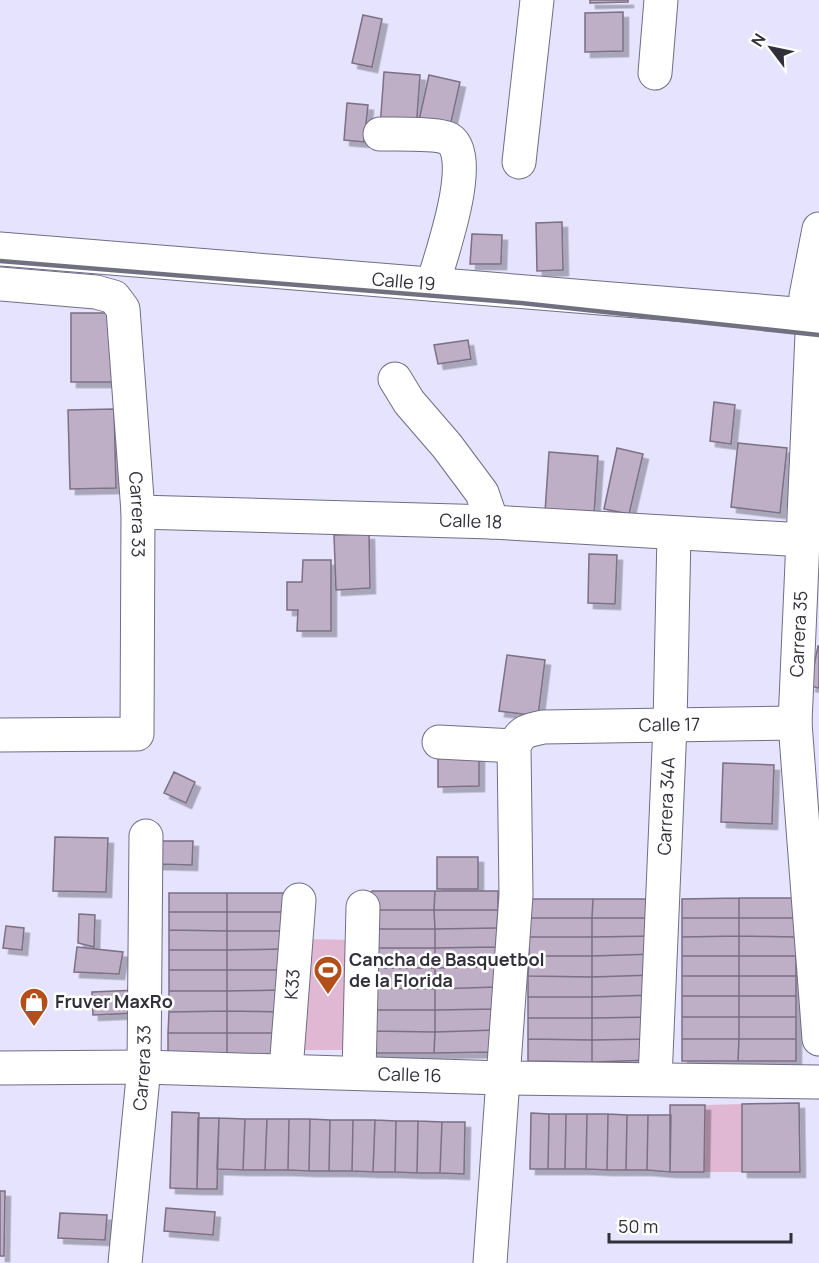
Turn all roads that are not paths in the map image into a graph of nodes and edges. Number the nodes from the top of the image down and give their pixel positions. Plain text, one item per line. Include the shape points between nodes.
1 (537, 0) edge
2 (661, 0) edge
3 (656, 72) dead end
4 (380, 134) dead end
5 (519, 162) dead end
6 (819, 229) edge
7 (0, 249) edge
8 (0, 284) edge
9 (433, 284) junction
10 (813, 328) edge
11 (395, 379) dead end
12 (138, 512) junction
13 (492, 522) junction
14 (674, 533) junction
15 (804, 540) junction
16 (795, 723) junction
17 (670, 725) junction
18 (0, 735) edge
19 (439, 742) dead end
20 (514, 746) junction
21 (146, 836) dead end
22 (813, 863) edge
23 (299, 900) dead end
24 (363, 907) dead end
25 (819, 1039) edge
26 (144, 1067) junction
27 (0, 1068) edge
28 (286, 1070) junction
29 (359, 1072) junction
30 (503, 1078) junction
31 (655, 1080) junction
32 (819, 1082) edge
33 (125, 1263) edge
34 (490, 1263) edge

1 - 5 street
2 - 3 street
4 - 9 street via 449,139 459,158 454,212
6 - 10 street, Carrera 35 via 806,296
7 - 9 street, Calle 19
8 - 12 street, Carrera 33 via 96,292 114,297 123,309
9 - 10 street, Calle 19
10 - 15 street, Carrera 35
11 - 13 street via 482,494
12 - 13 street, Calle 18
12 - 18 street, Carrera 33 via 137,734
13 - 14 street, Calle 18
14 - 15 street, Calle 18
14 - 17 street, Carrera 34A
15 - 16 street, Carrera 35
16 - 17 street, Calle 17
16 - 22 street, Carrera 35
17 - 20 street, Calle 17 via 543,727 519,735
17 - 31 street, Carrera 34A
19 - 20 street
20 - 30 street via 516,895
21 - 26 street, Carrera 33
22 - 25 street, Carrera 35
23 - 28 street, K33
24 - 29 street
26 - 27 street, Calle 16
26 - 28 street, Calle 16
26 - 33 street, Carrera 33
28 - 29 street, Calle 16
29 - 30 street, Calle 16
30 - 31 street, Calle 16
30 - 34 street
31 - 32 street, Calle 16

